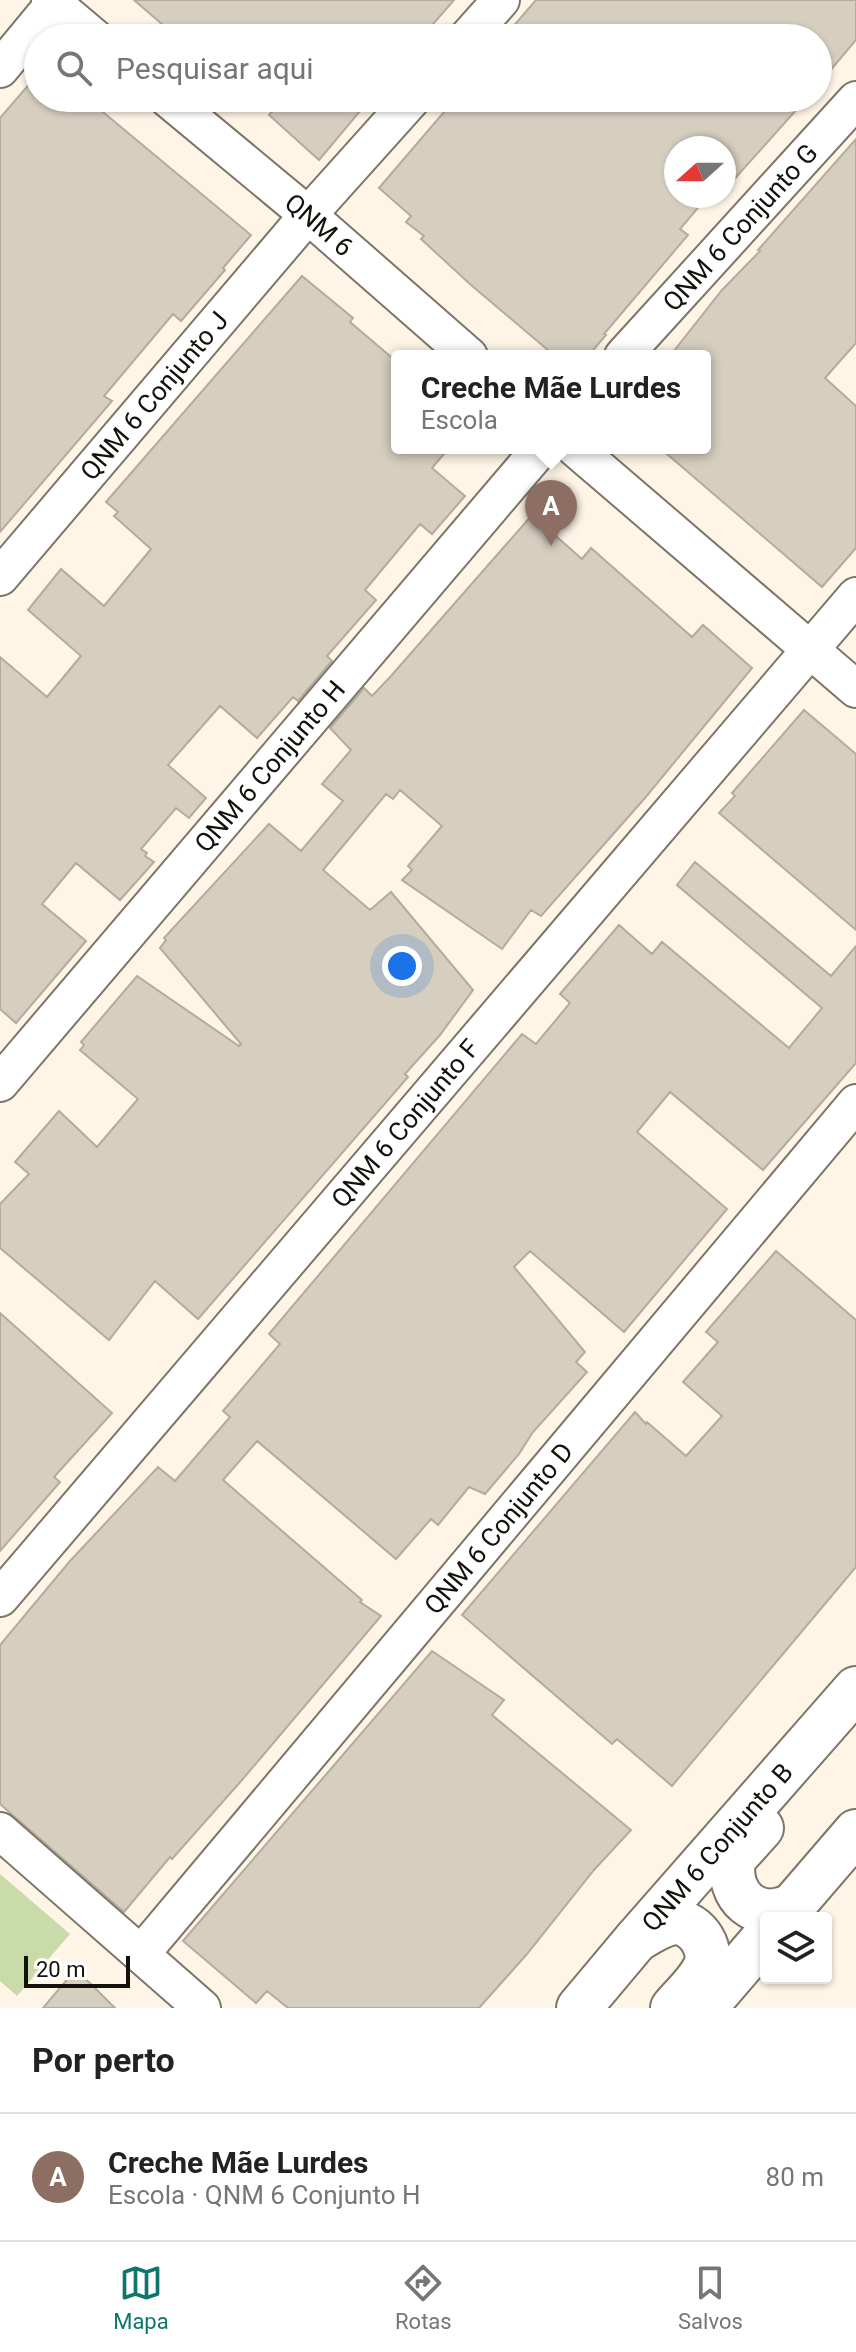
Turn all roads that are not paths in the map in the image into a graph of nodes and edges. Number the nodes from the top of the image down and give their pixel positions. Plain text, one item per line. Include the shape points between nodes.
1 (501, 0) edge
2 (54, 1) edge
3 (36, 24) edge
4 (79, 24) edge
5 (480, 24) edge
6 (24, 39) edge
7 (0, 69) edge
8 (856, 100) edge
9 (184, 112) edge
10 (400, 112) edge
11 (308, 215) junction
12 (462, 350) edge
13 (628, 350) edge
14 (536, 454) edge
15 (582, 454) edge
16 (0, 577) edge
17 (856, 596) edge
18 (811, 649) junction
19 (856, 689) edge
20 (0, 1083) edge
21 (856, 1103) edge
22 (0, 1598) edge
23 (856, 1689) edge
24 (856, 1722) edge
25 (0, 1831) edge
26 (856, 1832) edge
27 (768, 1912) edge
28 (787, 1912) edge
29 (636, 1940) junction
30 (760, 1943) edge
31 (141, 1954) junction
32 (202, 2008) edge
33 (579, 2008) edge
34 (673, 2008) edge
35 (704, 2008) edge

1 - 5 street
2 - 3 street
2 - 4 street
6 - 7 street
8 - 13 street, QNM 6 Conjunto G
9 - 11 street, QNM 6
10 - 11 street, QNM 6 Conjunto J
11 - 12 street, QNM 6
11 - 16 street, QNM 6 Conjunto J
14 - 20 street, QNM 6 Conjunto H
15 - 18 street
17 - 18 street, QNM 6 Conjunto F
18 - 19 street
18 - 22 street, QNM 6 Conjunto F
21 - 31 street, QNM 6 Conjunto D
23 - 29 main road, QNM 6 Conjunto B
24 - 27 main road via 733,1859 738,1895
25 - 31 street
26 - 28 main road
29 - 33 main road, QNM 6 Conjunto B
29 - 34 main road via 673,1922 687,1925 704,1940 706,1967
30 - 35 main road
31 - 32 street

